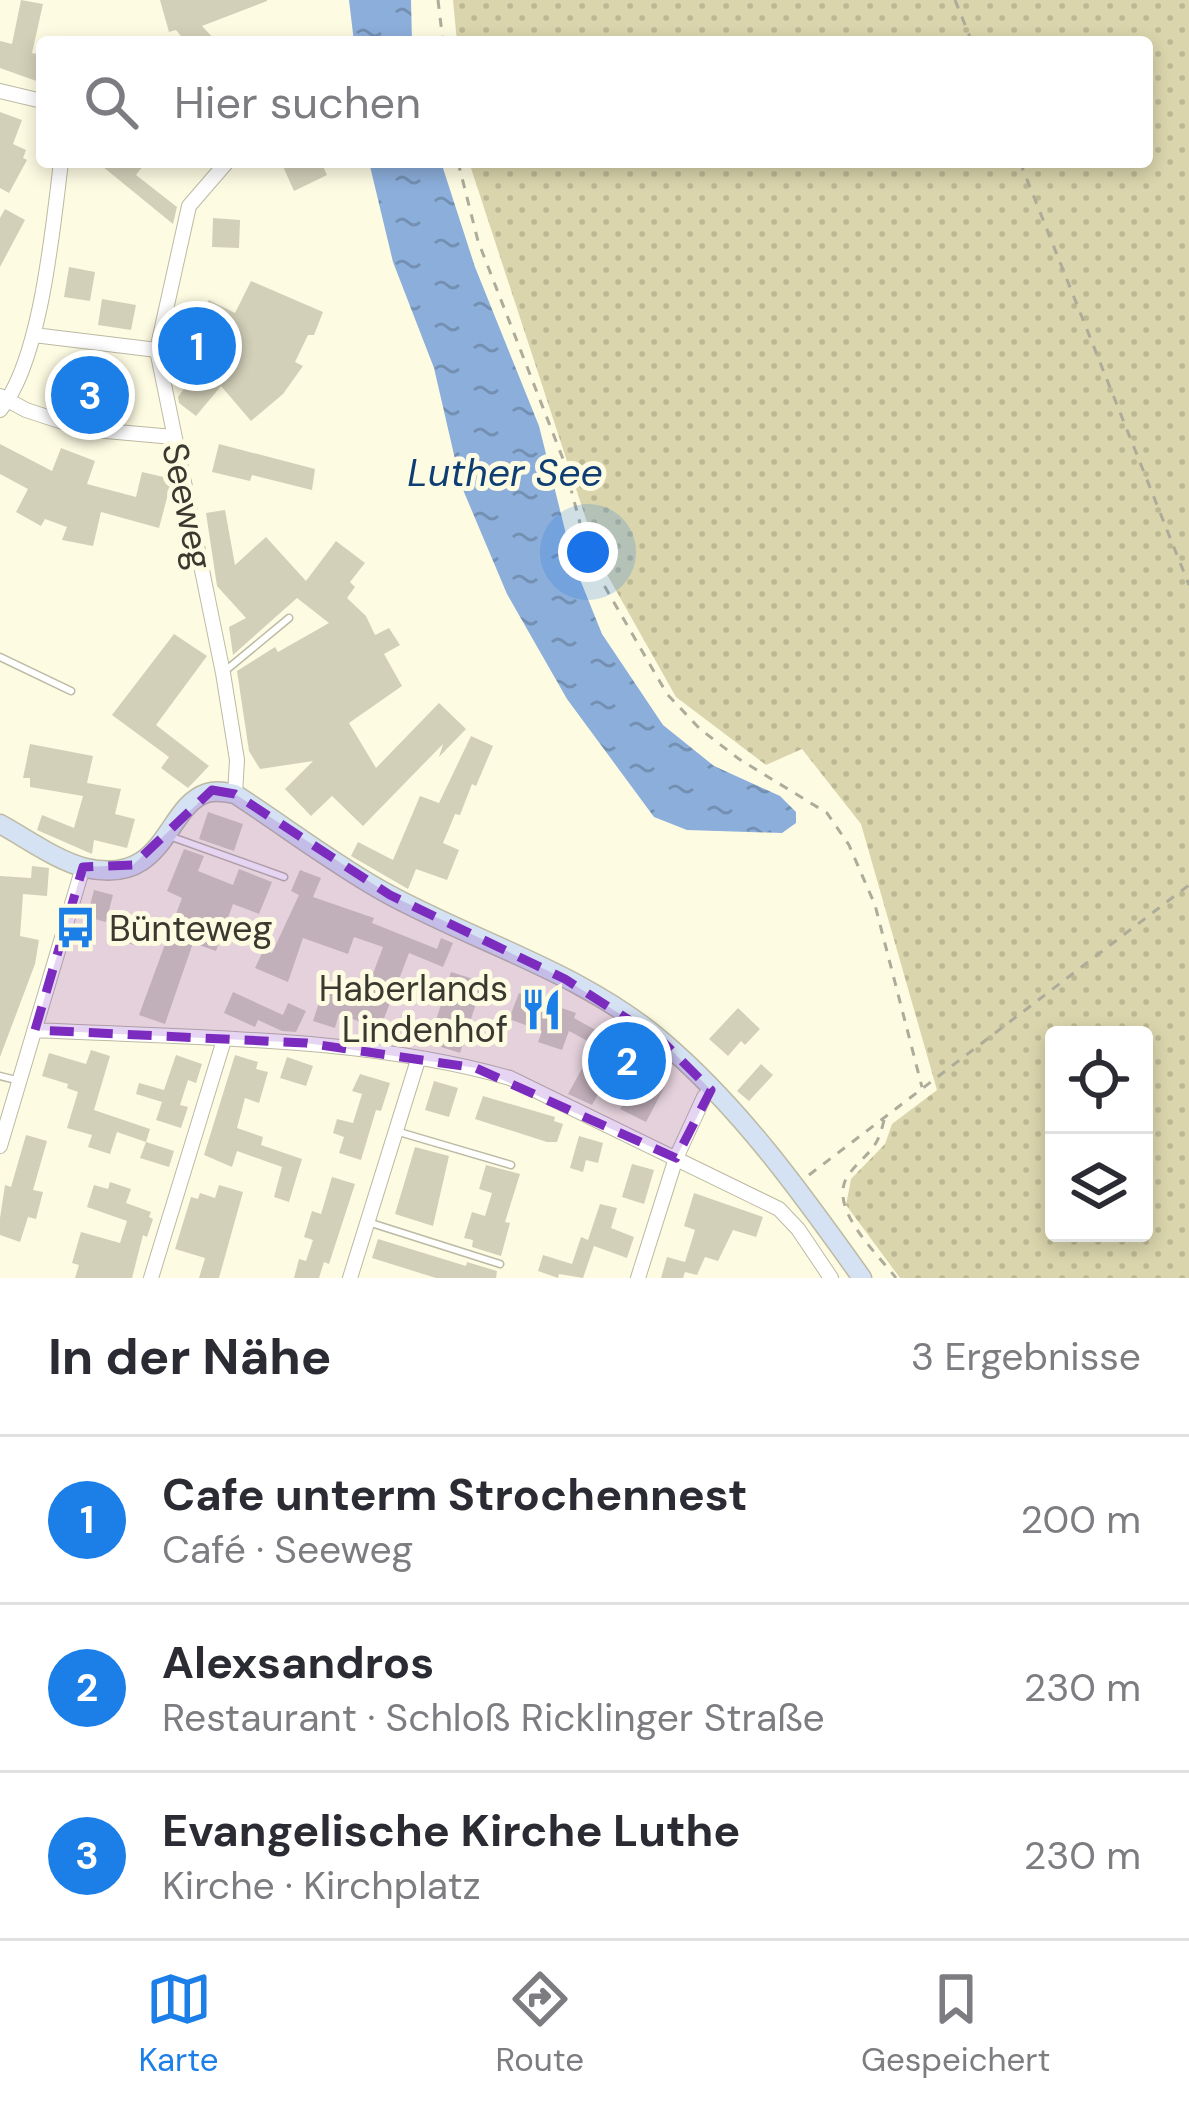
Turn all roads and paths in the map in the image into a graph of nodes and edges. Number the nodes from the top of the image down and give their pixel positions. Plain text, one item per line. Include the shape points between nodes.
1 (438, 0) edge
2 (955, 0) edge
3 (442, 36) edge
4 (970, 36) edge
5 (0, 91) edge
6 (36, 100) edge
7 (60, 168) edge
8 (222, 168) edge
9 (460, 168) edge
10 (1022, 168) edge
11 (34, 334) junction
12 (157, 350) junction
13 (3, 402) edge
14 (173, 437) junction
15 (1189, 585) edge
16 (290, 618) dead end
17 (0, 657) edge
18 (223, 673) junction
19 (71, 691) dead end
20 (236, 794) junction
21 (0, 824) edge
22 (169, 835) junction
23 (83, 867) junction
24 (284, 878) dead end
25 (1189, 885) edge
26 (35, 1030) junction
27 (224, 1040) junction
28 (418, 1060) junction
29 (0, 1076) edge
30 (19, 1081) junction
31 (922, 1087) junction
32 (711, 1090) junction
33 (885, 1119) junction
34 (396, 1131) junction
35 (1, 1140) edge
36 (676, 1158) junction
37 (511, 1165) dead end
38 (796, 1185) junction
39 (368, 1222) junction
40 (500, 1264) dead end
41 (152, 1278) edge
42 (350, 1278) edge
43 (638, 1278) edge
44 (831, 1278) edge
45 (862, 1278) edge
46 (896, 1278) edge

1 - 3 path
2 - 4 path
5 - 6 street
7 - 11 street
8 - 12 street, Seeweg via 189,206
9 - 31 path via 478,241 563,459 590,561 667,694 712,740 827,813 849,845 875,905
10 - 15 path
11 - 12 street
11 - 13 street
12 - 14 street, Seeweg
13 - 14 street via 84,429
14 - 18 street, Seeweg
16 - 18 lane
17 - 19 lane
18 - 20 street, Seeweg
20 - 22 street via 212,790 196,798
20 - 32 street via 390,895 617,1008
21 - 23 street
22 - 23 street via 133,865
22 - 24 lane
23 - 26 street
25 - 31 path
26 - 27 street
26 - 30 street
27 - 28 street
27 - 41 street
28 - 34 street
28 - 36 street via 510,1078
29 - 30 lane
30 - 35 street
31 - 33 path
32 - 36 street
32 - 38 street
33 - 38 path
33 - 46 path via 879,1145 845,1179 841,1195
34 - 37 lane
34 - 39 street
36 - 43 street
36 - 44 street via 778,1209
38 - 45 street
39 - 40 lane
39 - 42 street

